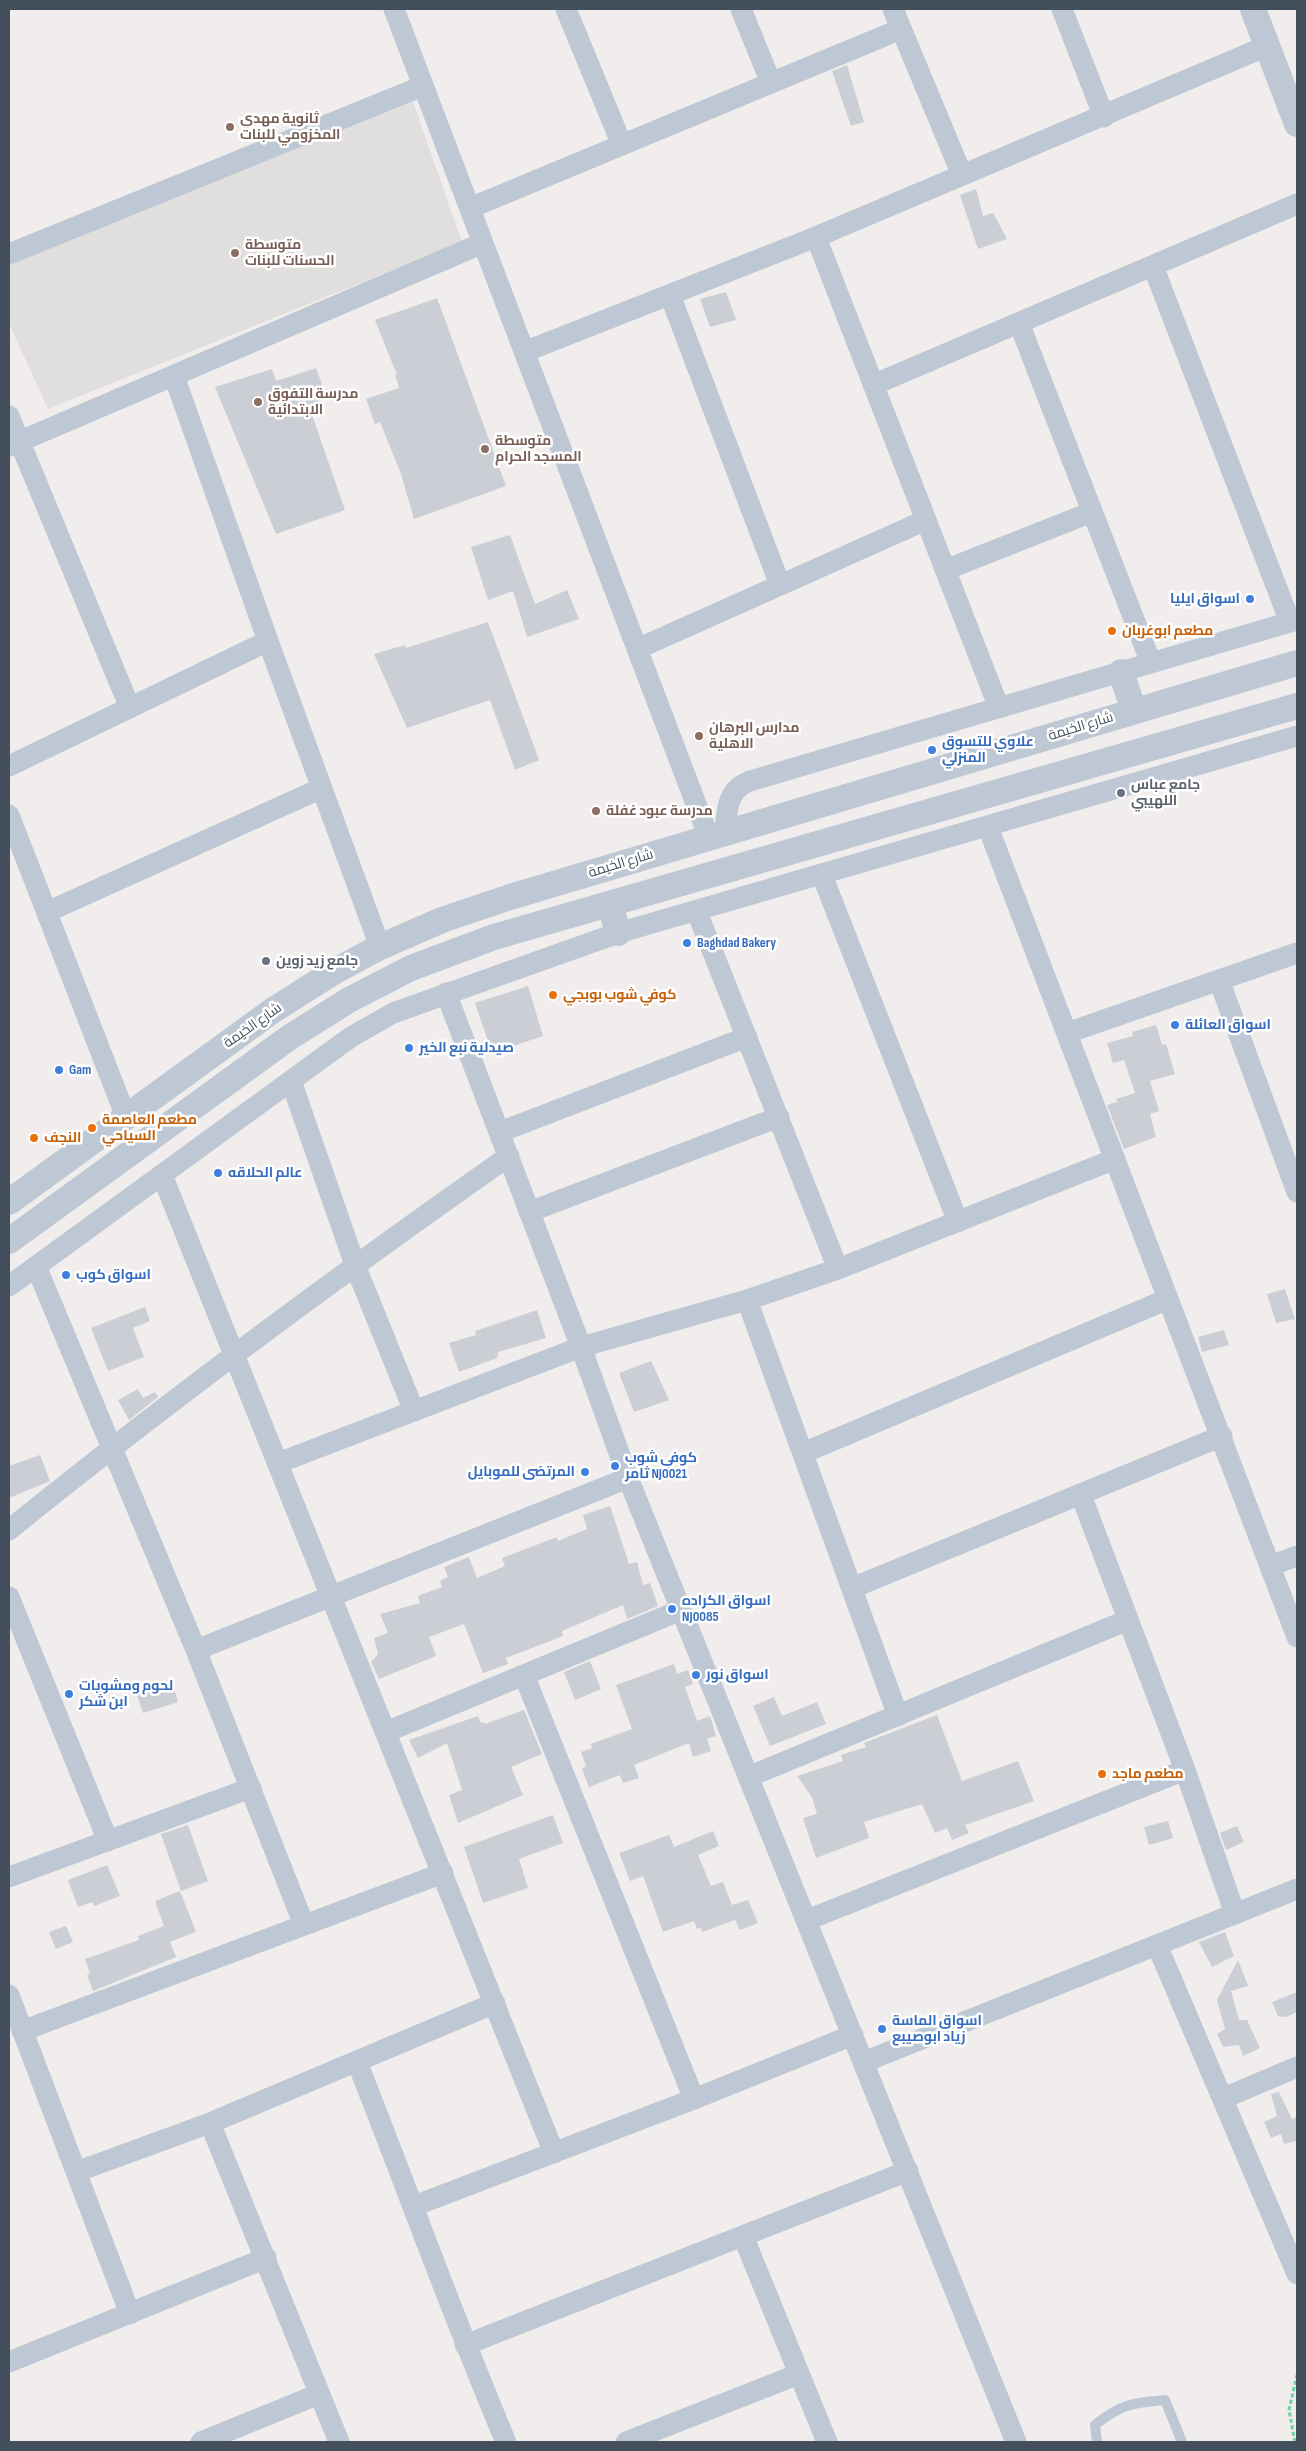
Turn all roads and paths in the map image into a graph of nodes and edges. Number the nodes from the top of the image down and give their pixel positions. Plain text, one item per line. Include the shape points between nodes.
1 (394, 9) edge
2 (566, 9) edge
3 (741, 9) edge
4 (893, 9) edge
5 (1062, 9) edge
6 (1253, 9) edge
7 (900, 29) junction
8 (1268, 46) junction
9 (771, 83) junction
10 (423, 86) junction
11 (1104, 117) junction
12 (1297, 124) edge
13 (622, 145) junction
14 (962, 176) junction
15 (1297, 204) edge
16 (470, 208) junction
17 (816, 237) junction
18 (483, 243) junction
19 (9, 254) edge
20 (1153, 266) junction
21 (670, 295) junction
22 (1019, 323) junction
23 (524, 352) junction
24 (174, 376) junction
25 (873, 385) junction
26 (9, 416) edge
27 (14, 444) edge
28 (1092, 512) junction
29 (926, 520) junction
30 (945, 570) junction
31 (780, 586) junction
32 (1294, 620) edge
33 (268, 641) junction
34 (638, 649) junction
35 (1151, 663) junction
36 (1297, 663) edge
37 (1121, 672) junction
38 (1297, 706) edge
39 (130, 708) junction
40 (999, 708) junction
41 (1134, 711) junction
42 (1297, 736) edge
43 (9, 766) edge
44 (920, 775) junction
45 (322, 788) junction
46 (938, 809) junction
47 (9, 815) edge
48 (785, 815) junction
49 (988, 827) junction
50 (717, 835) junction
51 (777, 856) junction
52 (822, 875) junction
53 (610, 904) junction
54 (47, 912) junction
55 (698, 912) junction
56 (618, 933) junction
57 (380, 947) junction
58 (1297, 952) edge
59 (1220, 980) junction
60 (446, 993) junction
61 (1067, 1033) junction
62 (747, 1037) junction
63 (291, 1081) junction
64 (126, 1117) junction
65 (779, 1117) junction
66 (500, 1132) junction
67 (509, 1156) junction
68 (1291, 1156) edge
69 (1115, 1159) junction
70 (162, 1175) junction
71 (1297, 1192) edge
72 (9, 1202) edge
73 (530, 1212) junction
74 (958, 1222) junction
75 (9, 1241) edge
76 (355, 1265) junction
77 (36, 1266) junction
78 (838, 1269) junction
79 (9, 1286) edge
80 (1168, 1299) junction
81 (747, 1300) junction
82 (581, 1347) junction
83 (235, 1354) junction
84 (414, 1411) junction
85 (1222, 1436) junction
86 (111, 1447) junction
87 (803, 1453) junction
88 (278, 1463) junction
89 (628, 1478) junction
90 (1081, 1495) junction
91 (9, 1530) edge
92 (1297, 1556) edge
93 (1270, 1566) junction
94 (852, 1588) junction
95 (331, 1596) junction
96 (9, 1597) edge
97 (681, 1610) junction
98 (1128, 1620) junction
99 (1297, 1637) edge
100 (196, 1650) junction
101 (524, 1675) junction
102 (898, 1716) junction
103 (386, 1732) junction
104 (1185, 1770) junction
105 (748, 1777) junction
106 (251, 1788) junction
107 (108, 1841) junction
108 (443, 1873) junction
109 (9, 1877) edge
110 (1297, 1889) edge
111 (1235, 1914) junction
112 (807, 1920) junction
113 (304, 1925) junction
114 (1158, 1945) junction
115 (9, 1994) edge
116 (495, 2003) junction
117 (22, 2031) junction
118 (853, 2035) junction
119 (356, 2062) junction
120 (864, 2062) junction
121 (1297, 2067) edge
122 (1224, 2098) junction
123 (694, 2099) junction
124 (210, 2123) junction
125 (554, 2153) junction
126 (908, 2171) junction
127 (76, 2172) junction
128 (414, 2206) junction
129 (743, 2236) junction
130 (266, 2258) junction
131 (1297, 2274) edge
132 (130, 2314) junction
133 (465, 2345) junction
134 (9, 2362) edge
135 (799, 2374) junction
136 (1297, 2375) edge
137 (320, 2394) junction
138 (201, 2442) edge
139 (339, 2442) edge
140 (506, 2442) edge
141 (626, 2442) edge
142 (827, 2442) edge
143 (1016, 2442) edge
144 (1097, 2442) edge
145 (1182, 2442) edge
146 (1295, 2442) edge

1 - 10 street
2 - 13 street
3 - 9 street
4 - 7 street
5 - 11 street
6 - 8 street
7 - 9 street
7 - 14 street
8 - 11 street
8 - 12 street
9 - 13 street
10 - 16 street
10 - 19 street
11 - 14 street
13 - 16 street
14 - 17 street
15 - 20 street
16 - 18 street
17 - 21 street
17 - 25 street
18 - 23 street
18 - 24 street
20 - 22 street
20 - 32 street
21 - 23 street
21 - 31 street
22 - 25 street
22 - 28 street
23 - 34 street
24 - 27 street
24 - 33 street
25 - 29 street
26 - 27 street
27 - 39 street
28 - 30 street
28 - 35 street
29 - 30 street
29 - 31 street
30 - 40 street
31 - 34 street
32 - 35 street
33 - 39 street
33 - 45 street
34 - 50 street
35 - 37 street
36 - 41 street, شارع الخيمة
37 - 40 street
37 - 41 street
38 - 46 street
39 - 43 street
40 - 50 street via 742,784 730,797
41 - 44 street, شارع الخيمة
42 - 49 street
44 - 46 street via 911,783 910,795 920,803
44 - 48 street, شارع الخيمة
45 - 54 street
45 - 57 street
46 - 51 street
47 - 54 street
48 - 50 street, شارع الخيمة
48 - 51 street via 795,820 798,832 793,842
49 - 52 street
49 - 61 street
50 - 57 street, شارع الخيمة via 493,902
51 - 53 street
52 - 55 street
52 - 74 street
53 - 56 street
53 - 75 street via 494,937 412,968 349,1000 290,1037
54 - 64 street
55 - 56 street
55 - 62 street
56 - 60 street
57 - 64 street, شارع الخيمة via 272,1011
58 - 59 street
59 - 61 street
59 - 68 street
60 - 63 street via 393,1013 352,1037
60 - 66 street
61 - 69 street
62 - 65 street
62 - 66 street
63 - 70 street
63 - 76 street
64 - 72 street, شارع الخيمة
65 - 73 street
65 - 78 street
66 - 67 street
67 - 73 street
67 - 76 street
68 - 71 street
69 - 74 street
69 - 80 street
70 - 77 street
70 - 83 street
73 - 82 street
74 - 78 street
76 - 83 street
76 - 84 street
77 - 79 street
77 - 86 street
78 - 81 street
80 - 85 street
80 - 87 street
81 - 82 street
81 - 87 street
82 - 84 street
82 - 89 street
83 - 86 street
83 - 88 street
84 - 88 street
85 - 90 street
85 - 93 street
86 - 91 street
86 - 100 street
87 - 94 street
88 - 95 street
89 - 95 street
89 - 97 street
90 - 94 street
90 - 98 street
92 - 93 street
93 - 99 street
94 - 102 street
95 - 100 street
95 - 103 street
96 - 107 street
97 - 101 street
97 - 105 street
98 - 102 street
98 - 104 street
100 - 106 street
101 - 103 street
101 - 123 street
102 - 105 street
103 - 108 street
104 - 111 street
104 - 112 street
105 - 112 street
106 - 107 street
106 - 113 street
107 - 109 street
108 - 113 street
108 - 116 street
110 - 111 street
111 - 114 street
112 - 118 street
113 - 117 street
114 - 120 street
114 - 122 street
115 - 117 street
116 - 119 street
116 - 125 street
117 - 127 street
118 - 120 street
118 - 123 street
119 - 124 street
119 - 128 street
120 - 126 street
121 - 122 street
122 - 131 street
123 - 125 street
124 - 127 street
124 - 130 street
125 - 128 street
126 - 129 street
126 - 143 street
127 - 132 street
128 - 133 street
129 - 133 street
129 - 135 street
130 - 132 street
130 - 137 street
132 - 134 street
133 - 140 street
135 - 141 street
135 - 142 street
136 - 146 path via 1289,2410
137 - 138 street
137 - 139 street
144 - 145 lane via 1095,2425 1114,2410 1165,2400

